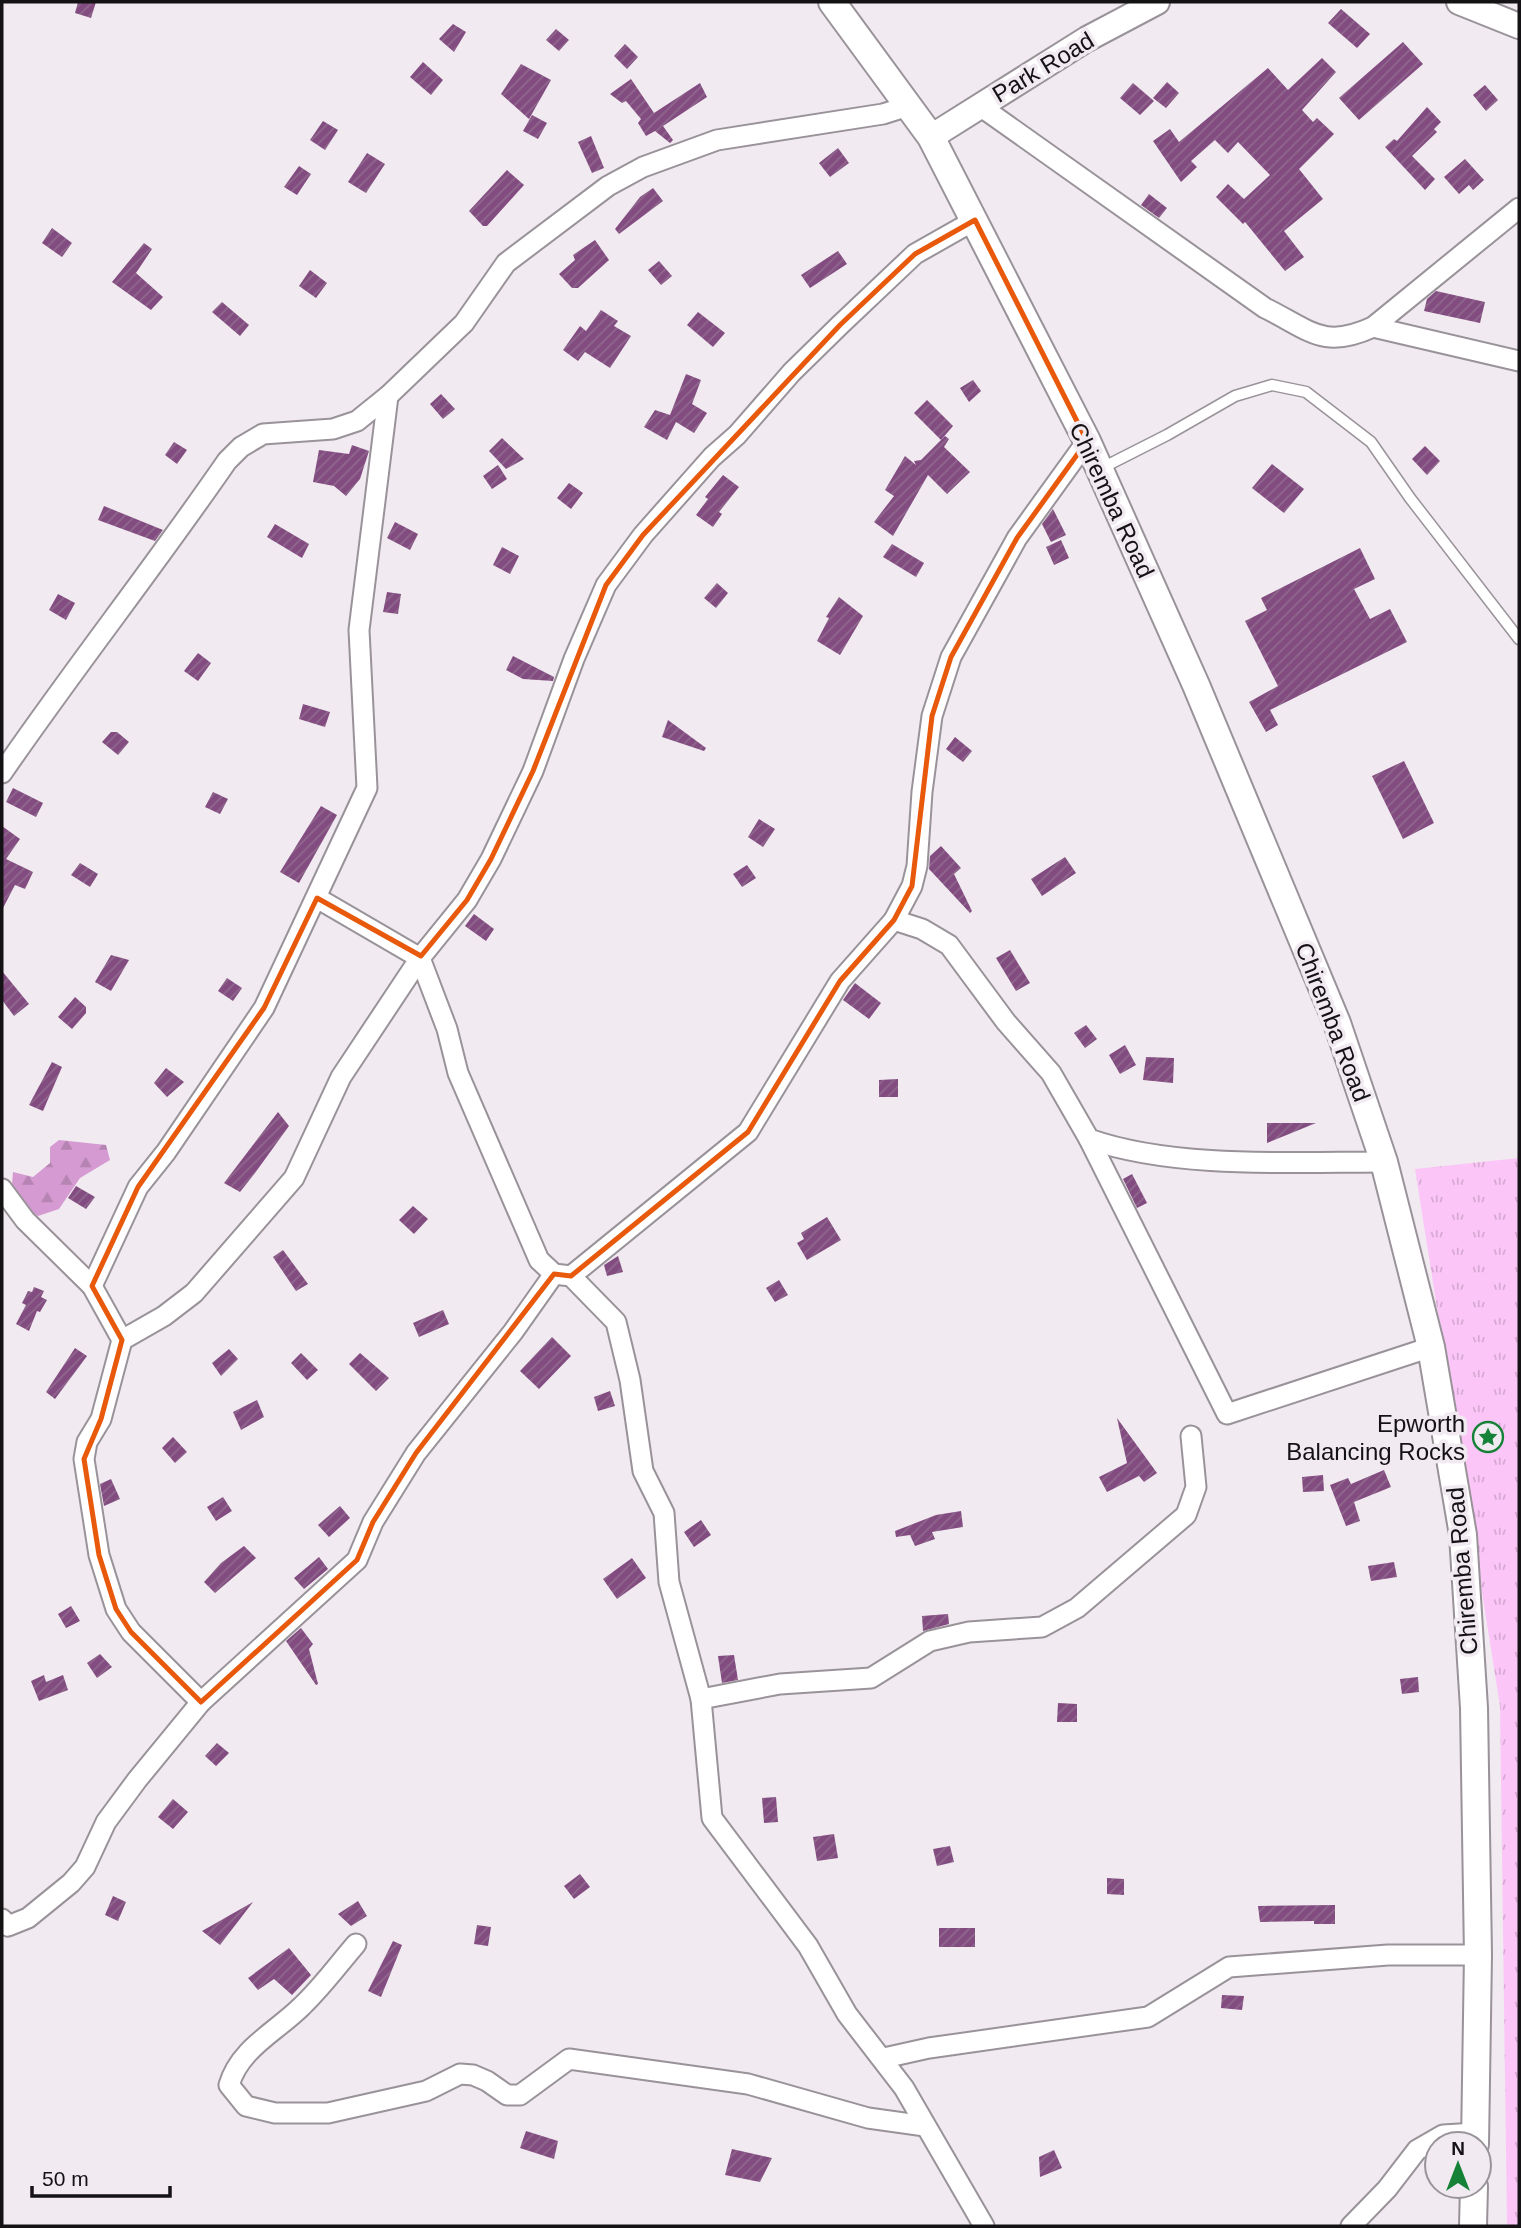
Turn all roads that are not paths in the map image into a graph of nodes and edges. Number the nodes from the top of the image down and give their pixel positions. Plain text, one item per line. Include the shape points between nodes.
1 (832, 2) edge
2 (1157, 2) edge
3 (1459, 2) edge
4 (1519, 26) edge
5 (908, 106) junction
6 (980, 106) junction
7 (931, 137) junction
8 (1519, 208) edge
9 (975, 220) junction
10 (1373, 327) junction
11 (1519, 361) edge
12 (388, 396) junction
13 (1087, 441) junction
14 (1100, 469) junction
15 (1519, 639) edge
16 (2, 773) edge
17 (317, 898) junction
18 (894, 920) junction
19 (420, 958) junction
20 (1089, 1139) junction
21 (1384, 1162) junction
22 (2, 1189) edge
23 (562, 1275) junction
24 (92, 1286) junction
25 (122, 1340) junction
26 (1431, 1347) junction
27 (1191, 1436) dead end
28 (701, 1699) junction
29 (201, 1702) junction
30 (2, 1919) edge
31 (356, 1944) dead end
32 (1478, 1955) junction
33 (884, 2059) junction
34 (925, 2126) junction
35 (1476, 2130) edge
36 (1423, 2147) edge
37 (1474, 2200) edge
38 (985, 2226) edge
39 (1351, 2226) edge
40 (1473, 2226) edge

1 - 5 main road, Chiremba Road
2 - 6 street, Park Road via 1087,39
3 - 4 street
5 - 7 main road, Chiremba Road
5 - 12 street via 717,140 643,167 608,186 506,263 464,323
6 - 7 street, Park Road
6 - 10 street via 1265,308 1336,340
7 - 9 main road, Chiremba Road
8 - 10 street
9 - 13 main road, Chiremba Road
9 - 19 street via 915,254 792,372 643,535 606,585 533,771 491,859 467,900
10 - 11 street
12 - 16 street via 356,421 333,429 263,434 234,454
12 - 17 street via 359,630 367,788
13 - 14 main road, Chiremba Road
13 - 18 street via 1017,538 951,657 932,716 917,866
14 - 15 lane via 1234,396 1272,385 1306,392 1371,442
14 - 21 main road, Chiremba Road via 1337,1023
17 - 19 street
17 - 24 street via 264,1008 138,1187
18 - 20 street via 922,929 949,946 1051,1073
18 - 23 street via 840,981 748,1132
19 - 23 street via 458,1073 523,1227 539,1260
19 - 25 street via 341,1077 295,1178 194,1293
20 - 21 street via 1122,1151 1248,1162
20 - 26 street via 1227,1414
21 - 26 main road, Chiremba Road
22 - 24 street via 25,1220
23 - 28 street via 617,1322 643,1471 665,1519 669,1582
23 - 29 street via 416,1453 373,1522 357,1560
24 - 25 street
25 - 29 street via 101,1419 84,1460 99,1555 116,1609 131,1632
26 - 32 main road, Chiremba Road via 1463,1535 1474,1708
27 - 28 street via 1196,1487 1186,1514 1077,1608 1042,1627 969,1632 930,1641 871,1678 780,1684
28 - 33 street via 712,1818 808,1946 847,2014
29 - 30 street via 137,1780 71,1883 28,1918 8,1926
31 - 34 street via 303,2006 248,2050 233,2072 229,2085 246,2106 275,2113 328,2113 426,2091 460,2074 473,2075 507,2095 520,2095 569,2059 748,2084 868,2118
32 - 33 street via 1388,1955 1229,1967 1148,2017 929,2048
32 - 35 main road, Chiremba Road
33 - 34 street
34 - 38 street
36 - 39 street
37 - 40 main road

